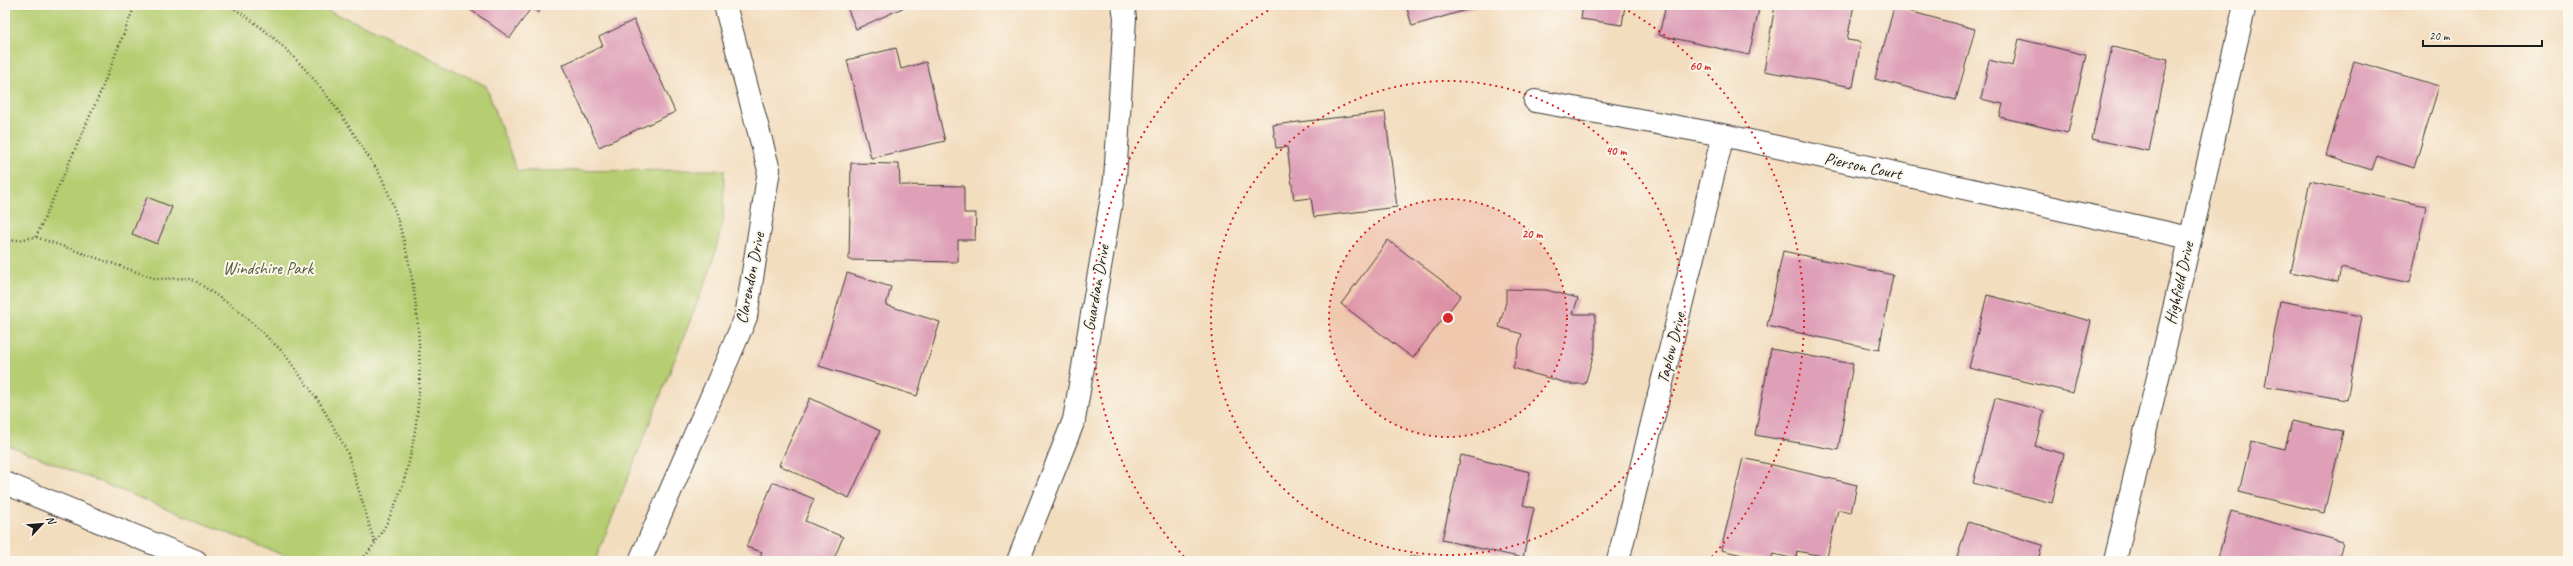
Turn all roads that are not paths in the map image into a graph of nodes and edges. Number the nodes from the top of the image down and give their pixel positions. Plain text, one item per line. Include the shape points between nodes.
1 (725, 5) edge
2 (1123, 5) edge
3 (2245, 5) edge
4 (1535, 101) dead end
5 (1723, 135) junction
6 (2190, 238) junction
7 (5, 484) edge
8 (196, 561) edge
9 (640, 561) edge
10 (1018, 561) edge
11 (1618, 561) edge
12 (2115, 561) edge

1 - 9 street, Clarendon Drive via 768,170 746,318
2 - 10 street, Guardian Drive via 1125,18 1115,179 1074,420
3 - 6 street, Highfield Drive
4 - 5 street, Pierson Court
5 - 6 street, Pierson Court
5 - 11 street, Taplow Drive
6 - 12 street, Highfield Drive
7 - 8 street

